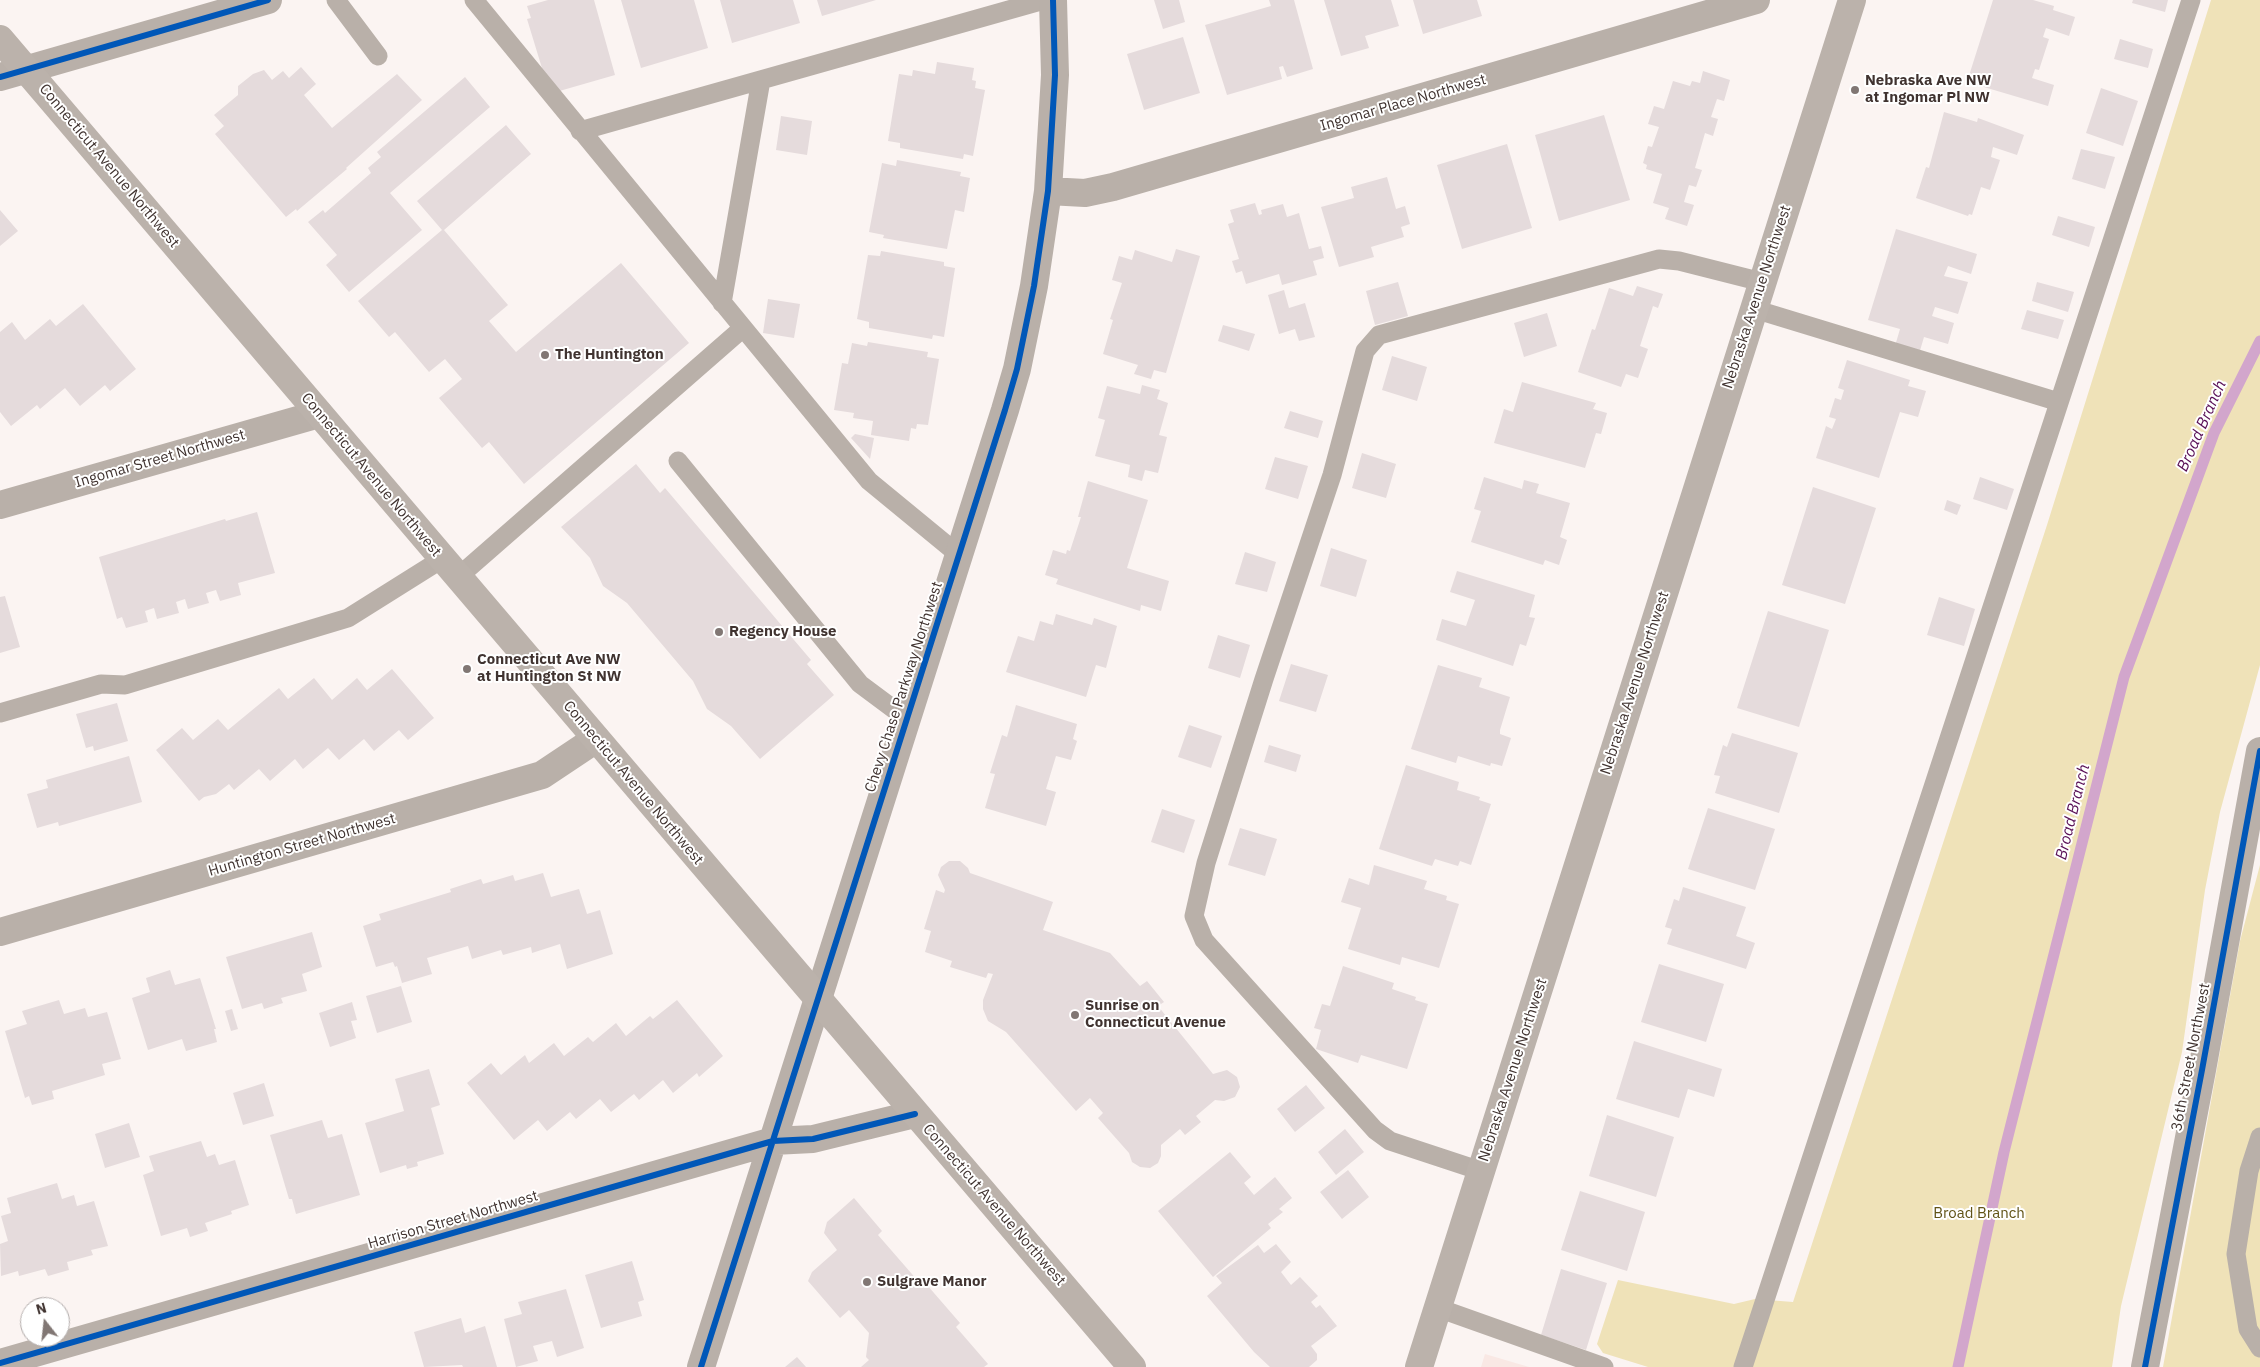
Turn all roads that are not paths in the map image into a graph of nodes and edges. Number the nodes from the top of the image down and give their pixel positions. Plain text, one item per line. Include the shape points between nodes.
1 (268, 0) edge
2 (336, 0) edge
3 (474, 0) edge
4 (1044, 0) edge
5 (1052, 0) edge
6 (1756, 0) edge
7 (1852, 0) edge
8 (2191, 0) edge
9 (217, 7) edge
10 (0, 38) edge
11 (378, 56) dead end
12 (26, 69) junction
13 (0, 77) edge
14 (761, 80) junction
15 (580, 131) junction
16 (1048, 191) junction
17 (1762, 282) junction
18 (722, 303) junction
19 (1754, 308) junction
20 (743, 328) junction
21 (2059, 402) junction
22 (319, 414) junction
23 (678, 461) dead end
24 (0, 505) edge
25 (959, 555) junction
26 (450, 568) junction
27 (0, 713) edge
28 (907, 719) junction
29 (596, 739) junction
30 (2260, 751) edge
31 (0, 932) edge
32 (817, 999) junction
33 (915, 1114) junction
34 (2260, 1137) edge
35 (773, 1141) junction
36 (1481, 1171) junction
37 (1438, 1308) junction
38 (2260, 1348) edge
39 (0, 1363) edge
40 (701, 1367) edge
41 (1132, 1367) edge
42 (1419, 1367) edge
43 (1604, 1367) edge
44 (1743, 1367) edge
45 (2145, 1367) edge

1 - 9 street
2 - 11 lane
3 - 15 lane
4 - 14 lane
5 - 16 street, Chevy Chase Parkway Northwest via 1054,83
6 - 16 street, Ingomar Place Northwest via 1113,187 1085,193
7 - 17 main road, Nebraska Avenue Northwest
8 - 21 lane
9 - 12 street
10 - 12 main road, Connecticut Avenue Northwest
12 - 13 street
12 - 22 main road, Connecticut Avenue Northwest
14 - 15 lane
14 - 18 lane
15 - 18 lane
16 - 25 street, Chevy Chase Parkway Northwest via 1034,286 1017,369
17 - 19 main road, Nebraska Avenue Northwest
17 - 36 lane via 1679,260 1658,260 1379,335 1365,351 1332,475 1214,835 1194,916 1204,940 1375,1130 1390,1141
18 - 20 lane
19 - 21 lane
19 - 36 main road, Nebraska Avenue Northwest
20 - 25 lane via 869,481
20 - 26 lane
21 - 44 lane
22 - 24 street, Ingomar Street Northwest
22 - 26 main road, Connecticut Avenue Northwest
23 - 28 lane via 860,684
25 - 28 street, Chevy Chase Parkway Northwest
26 - 27 lane via 348,618 125,685 101,684
26 - 29 main road, Connecticut Avenue Northwest
28 - 32 street, Chevy Chase Parkway Northwest
29 - 31 street, Huntington Street Northwest via 542,775
29 - 32 main road, Connecticut Avenue Northwest
30 - 45 street, 36th Street Northwest
32 - 33 main road, Connecticut Avenue Northwest
32 - 35 street, Chevy Chase Parkway Northwest
33 - 35 street, Harrison Street Northwest via 813,1139
33 - 41 main road, Connecticut Avenue Northwest
34 - 38 lane via 2249,1171 2236,1254 2248,1329
35 - 39 street, Harrison Street Northwest
35 - 40 street, Chevy Chase Parkway Northwest
36 - 37 main road, Nebraska Avenue Northwest
37 - 42 main road, Nebraska Avenue Northwest
37 - 43 lane

